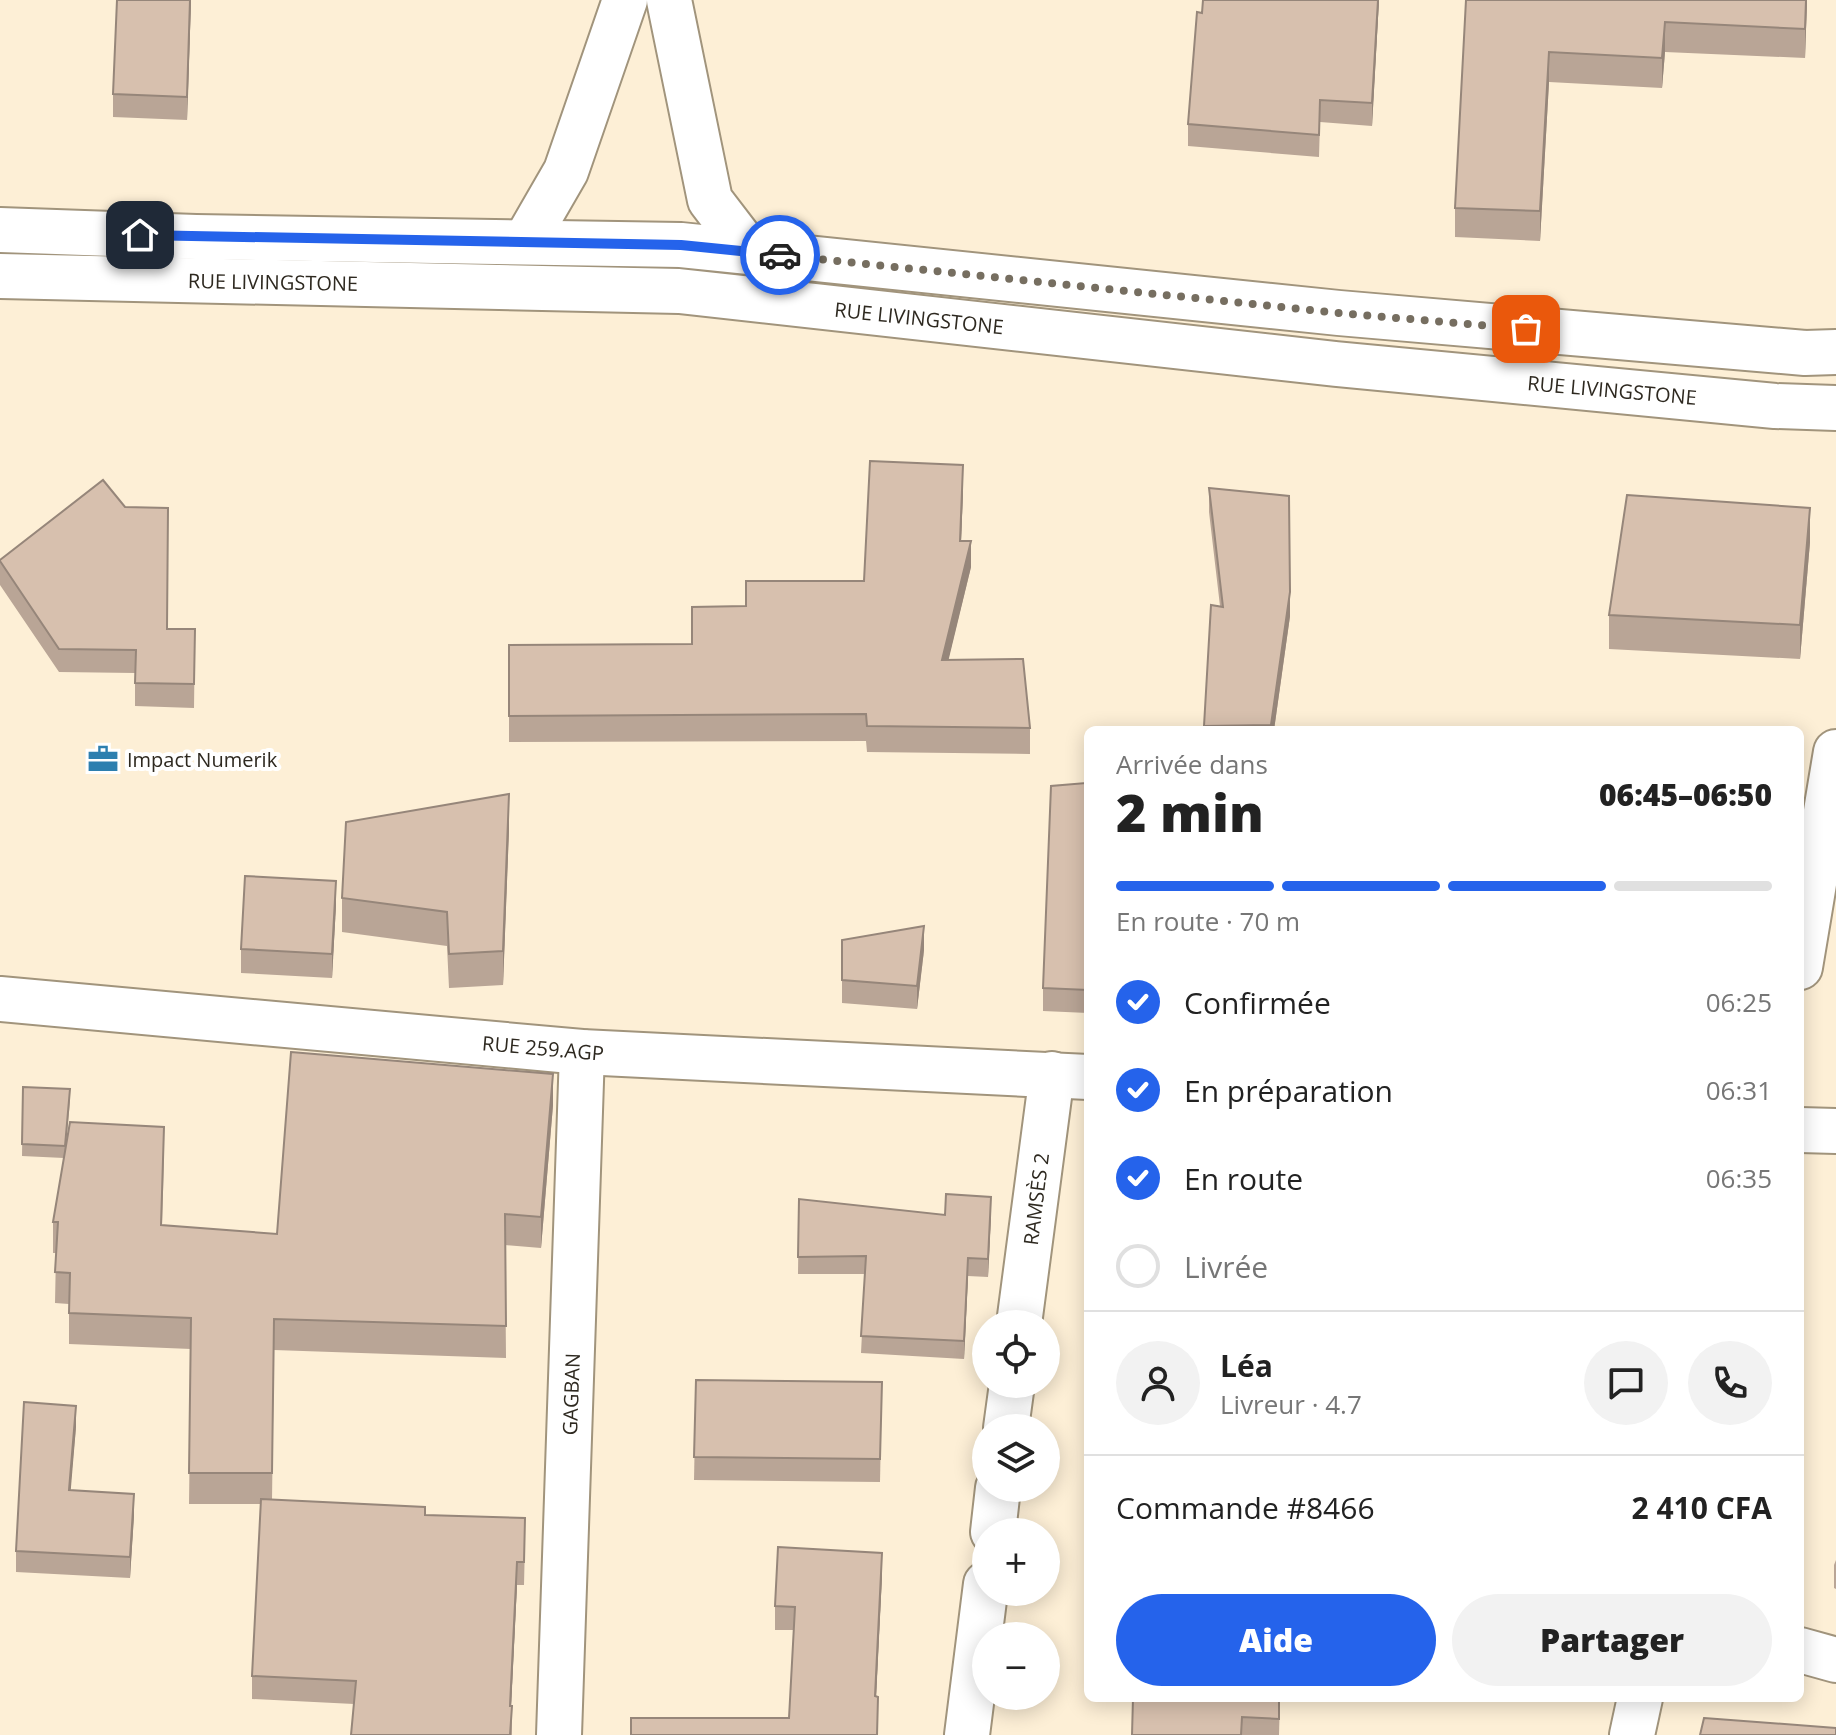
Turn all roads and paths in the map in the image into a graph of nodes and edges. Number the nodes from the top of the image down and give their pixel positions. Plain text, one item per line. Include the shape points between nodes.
1 (625, 0) edge
2 (669, 0) edge
3 (0, 230) edge
4 (525, 242) junction
5 (681, 245) junction
6 (749, 251) junction
7 (0, 276) edge
8 (679, 291) junction
9 (1836, 352) edge
10 (1836, 408) edge
11 (1836, 752) edge
12 (1804, 943) edge
13 (0, 999) edge
14 (582, 1052) junction
15 (1070, 1075) edge
16 (1804, 1130) edge
17 (1836, 1131) edge
18 (1022, 1310) edge
19 (983, 1606) edge
20 (1804, 1651) edge
21 (1836, 1660) edge
22 (1639, 1702) edge
23 (559, 1735) edge
24 (967, 1735) edge
25 (1632, 1735) edge

1 - 4 street via 566,171
2 - 6 street via 710,200
3 - 4 street
4 - 5 street
5 - 6 street
5 - 8 street
6 - 9 street via 1339,313
7 - 8 street, RUE LIVINGSTONE
8 - 10 street, RUE LIVINGSTONE via 1336,364
11 - 12 street
13 - 14 street, RUE 259.AGP
14 - 15 street, RUE 259.AGP
14 - 23 street, GAGBAN
15 - 18 street, RAMSÈS 2
16 - 17 street
19 - 24 street
20 - 21 street
22 - 25 street

